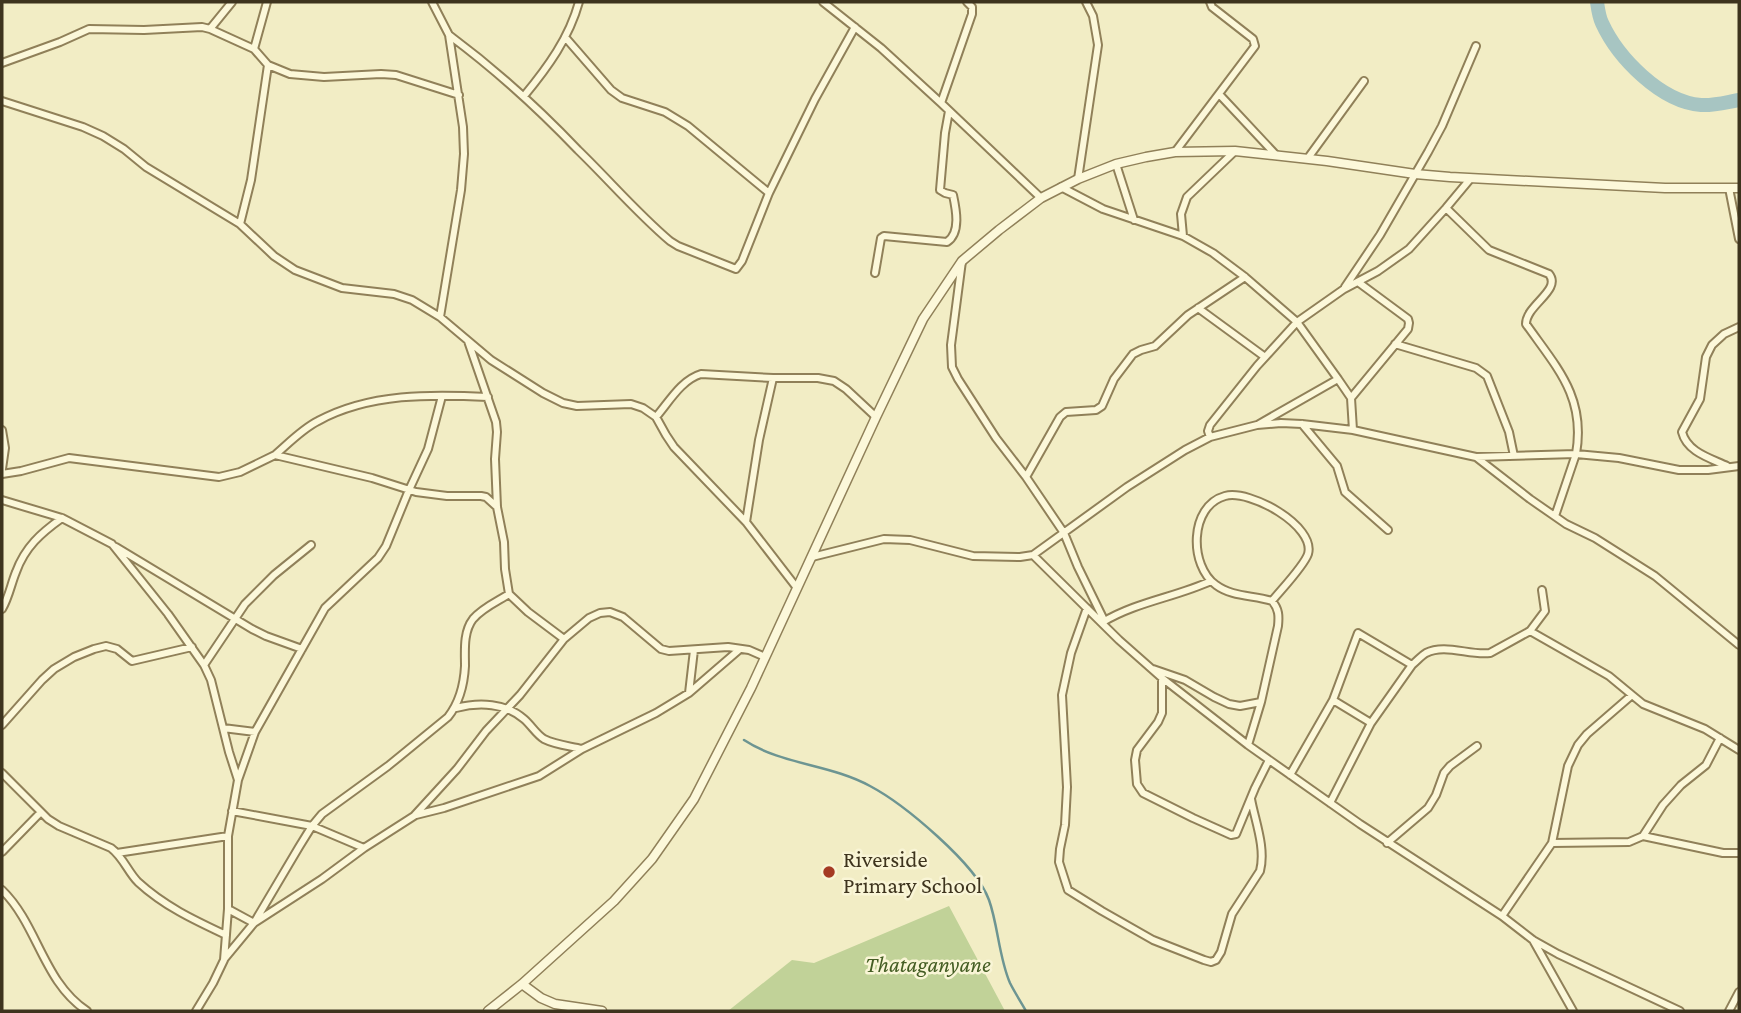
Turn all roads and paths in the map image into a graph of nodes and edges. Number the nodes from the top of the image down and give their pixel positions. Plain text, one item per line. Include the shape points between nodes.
1 (232, 2) edge
2 (267, 2) edge
3 (432, 2) edge
4 (579, 2) edge
5 (823, 2) edge
6 (967, 2) edge
7 (1086, 2) edge
8 (1210, 2) edge
9 (855, 27) junction
10 (210, 29) junction
11 (449, 35) junction
12 (565, 37) junction
13 (1476, 46) dead end
14 (254, 50) junction
15 (2, 63) edge
16 (268, 65) junction
17 (1364, 81) dead end
18 (1219, 94) junction
19 (459, 95) junction
20 (524, 96) junction
21 (2, 101) edge
22 (941, 103) junction
23 (949, 111) junction
24 (1235, 151) junction
25 (1175, 152) junction
26 (1276, 155) junction
27 (1308, 158) junction
28 (1116, 164) junction
29 (1415, 174) junction
30 (1078, 178) junction
31 (1471, 178) junction
32 (1061, 187) junction
33 (1729, 188) junction
34 (1739, 188) edge
35 (769, 193) junction
36 (1041, 198) junction
37 (1446, 208) junction
38 (1134, 220) junction
39 (240, 224) junction
40 (1183, 236) junction
41 (1739, 239) edge
42 (962, 261) junction
43 (875, 273) dead end
44 (1245, 277) junction
45 (1357, 282) junction
46 (1344, 289) junction
47 (1198, 308) junction
48 (440, 317) junction
49 (1297, 322) junction
50 (1739, 327) edge
51 (468, 340) junction
52 (1395, 344) junction
53 (1265, 357) junction
54 (773, 379) junction
55 (1338, 379) junction
56 (442, 396) junction
57 (488, 397) junction
58 (1351, 398) junction
59 (876, 416) junction
60 (656, 417) junction
61 (1302, 424) junction
62 (1257, 425) junction
63 (2, 430) edge
64 (1353, 430) junction
65 (1210, 437) junction
66 (1576, 454) junction
67 (275, 455) junction
68 (1514, 456) junction
69 (1476, 457) junction
70 (1739, 466) edge
71 (1728, 467) junction
72 (2, 471) edge
73 (1026, 477) junction
74 (408, 490) junction
75 (2, 500) edge
76 (497, 507) junction
77 (1555, 516) junction
78 (62, 518) junction
79 (746, 522) junction
80 (1388, 530) dead end
81 (1065, 533) junction
82 (112, 544) junction
83 (312, 545) dead end
84 (1033, 555) junction
85 (812, 556) junction
86 (1211, 582) junction
87 (797, 588) junction
88 (1542, 590) dead end
89 (509, 594) junction
90 (1272, 601) junction
91 (1087, 608) junction
92 (2, 609) edge
93 (234, 619) junction
94 (1103, 622) junction
95 (1530, 631) junction
96 (564, 639) junction
97 (1739, 645) edge
98 (192, 647) junction
99 (302, 649) junction
100 (740, 649) junction
101 (694, 650) junction
102 (765, 657) junction
103 (204, 665) junction
104 (1412, 665) junction
105 (1151, 668) junction
106 (1162, 678) junction
107 (689, 693) junction
108 (1632, 695) junction
109 (1333, 700) junction
110 (1261, 702) junction
111 (456, 708) junction
112 (508, 708) junction
113 (1371, 723) junction
114 (2, 725) edge
115 (223, 728) junction
116 (255, 732) junction
117 (1720, 738) junction
118 (1248, 745) junction
119 (1477, 746) dead end
120 (582, 749) junction
121 (1739, 750) edge
122 (1269, 760) junction
123 (2, 773) edge
124 (1290, 775) junction
125 (238, 780) junction
126 (1251, 799) junction
127 (1330, 803) junction
128 (232, 811) junction
129 (40, 813) junction
130 (414, 816) junction
131 (312, 825) junction
132 (228, 836) junction
133 (1643, 836) junction
134 (1387, 843) junction
135 (1552, 843) junction
136 (364, 848) junction
137 (2, 852) edge
138 (117, 853) junction
139 (1739, 853) edge
140 (2, 890) edge
141 (228, 909) junction
142 (1502, 916) junction
143 (254, 923) junction
144 (226, 936) junction
145 (1533, 940) junction
146 (223, 960) junction
147 (522, 984) junction
148 (1739, 992) edge
149 (87, 1011) edge
150 (196, 1011) edge
151 (488, 1011) edge
152 (602, 1011) edge
153 (1573, 1011) edge
154 (1680, 1011) edge
155 (1729, 1011) edge

1 - 10 street
2 - 14 street
3 - 11 street
4 - 12 street
5 - 9 street
6 - 22 street via 972,15
7 - 30 street via 1098,45
8 - 18 street via 1255,42
9 - 22 street
9 - 35 street
10 - 14 street
10 - 15 street via 95,28
11 - 19 street
11 - 20 street
12 - 20 street
12 - 35 street via 611,90 688,126
13 - 29 street via 1442,126
14 - 16 street
16 - 19 street via 290,74 324,77 396,75
16 - 39 street
17 - 27 street
18 - 25 street
18 - 26 street
19 - 48 street via 462,178
20 - 35 street via 670,241 732,268 742,261
21 - 39 street via 103,136
22 - 23 street
23 - 36 street
23 - 43 street via 940,190 953,195 956,231 947,242 881,237
24 - 25 street
24 - 26 street
24 - 40 street via 1186,197 1181,214
25 - 28 street
26 - 27 street
27 - 29 street
28 - 30 street
28 - 38 street
29 - 31 street
29 - 46 street
30 - 32 street
31 - 33 street
31 - 37 street
32 - 36 street
32 - 38 street
33 - 34 street
33 - 41 street
36 - 42 street
37 - 45 street via 1409,249
37 - 66 street via 1489,250 1553,277 1525,320 1570,389 1579,428
38 - 40 street
39 - 48 street via 295,270 342,288 394,294
40 - 44 street
42 - 59 street via 923,319
42 - 73 street via 952,367
44 - 47 street
44 - 49 street
45 - 46 street
45 - 52 street via 1408,319 1408,329
46 - 49 street
47 - 53 street
47 - 73 street via 1155,346 1133,355 1114,379 1102,406 1060,417
48 - 51 street
49 - 53 street
49 - 55 street
50 - 71 street via 1712,345 1700,399 1682,432 1690,447
51 - 57 street
51 - 60 street via 563,403 631,404
52 - 58 street
52 - 68 street via 1482,371
53 - 65 street via 1210,425
54 - 59 street via 834,381
54 - 60 street via 701,374 684,383
54 - 79 street
55 - 58 street
55 - 62 street
56 - 57 street
56 - 67 street via 362,403 317,421
56 - 74 street via 428,449
57 - 76 street via 497,432
58 - 64 street
59 - 85 street
60 - 79 street via 674,447
61 - 62 street
61 - 64 street
61 - 80 street via 1337,466 1345,492
62 - 65 street
63 - 72 street
64 - 69 street
65 - 81 street via 1127,487
66 - 68 street
66 - 71 street via 1679,470
66 - 77 street
67 - 72 street via 219,477 69,458 21,471
67 - 74 street
68 - 69 street
69 - 77 street
70 - 71 street
73 - 81 street
74 - 76 street via 481,496
74 - 99 street via 378,558 325,608
75 - 78 street
76 - 89 street
77 - 97 street via 1656,576
78 - 82 street
78 - 92 street via 22,557
79 - 87 street
81 - 84 street
81 - 94 street
82 - 93 street
82 - 98 street
83 - 93 street via 274,575
84 - 85 street via 973,556 909,540 884,539
84 - 91 street
85 - 87 street
86 - 90 street via 1233,593
86 - 90 street via 1197,540 1202,513 1223,496 1248,496 1276,510 1308,543 1307,557
86 - 94 street
87 - 102 street
88 - 95 street via 1545,611
89 - 96 street
89 - 111 street via 480,612 468,628
90 - 110 street via 1279,614 1278,626
91 - 94 street
91 - 126 street via 1062,695 1067,787 1059,862 1068,890 1153,940 1204,961 1216,960 1232,914 1262,864
93 - 99 street
93 - 103 street
94 - 105 street
95 - 104 street via 1490,653 1433,651
95 - 108 street via 1609,676
96 - 101 street via 589,618 610,612 661,649
96 - 112 street
98 - 103 street
98 - 114 street via 132,661 112,646 74,657 42,680
99 - 116 street
100 - 101 street
100 - 102 street
100 - 107 street
101 - 107 street
102 - 147 street via 694,799 652,859 614,901
103 - 115 street
104 - 109 street via 1357,633
104 - 113 street
105 - 106 street
105 - 110 street via 1229,704
106 - 118 street
106 - 126 street via 1162,713 1135,760 1139,789 1231,835 1238,831
107 - 120 street
108 - 117 street
108 - 135 street via 1587,734 1571,757
109 - 113 street
109 - 124 street
110 - 118 street
111 - 112 street via 469,704
111 - 131 street
112 - 120 street via 547,740
112 - 130 street
113 - 127 street
115 - 116 street
115 - 125 street
116 - 125 street
117 - 121 street
117 - 133 street via 1706,765 1663,805
118 - 122 street
119 - 134 street via 1444,773 1428,808
120 - 130 street via 529,781
122 - 124 street
122 - 126 street
123 - 129 street
124 - 127 street
125 - 128 street
127 - 134 street
128 - 131 street
128 - 132 street
129 - 137 street
129 - 138 street
130 - 136 street
131 - 136 street
131 - 143 street
132 - 138 street
132 - 141 street
133 - 135 street via 1629,842
133 - 139 street
134 - 142 street
135 - 142 street
136 - 143 street
138 - 144 street via 155,897
140 - 149 street via 19,911 56,981
141 - 143 street
141 - 144 street
142 - 145 street
143 - 146 street
144 - 146 street
145 - 153 street
145 - 154 street
146 - 150 street
147 - 151 street
147 - 152 street via 555,1004
148 - 155 street

